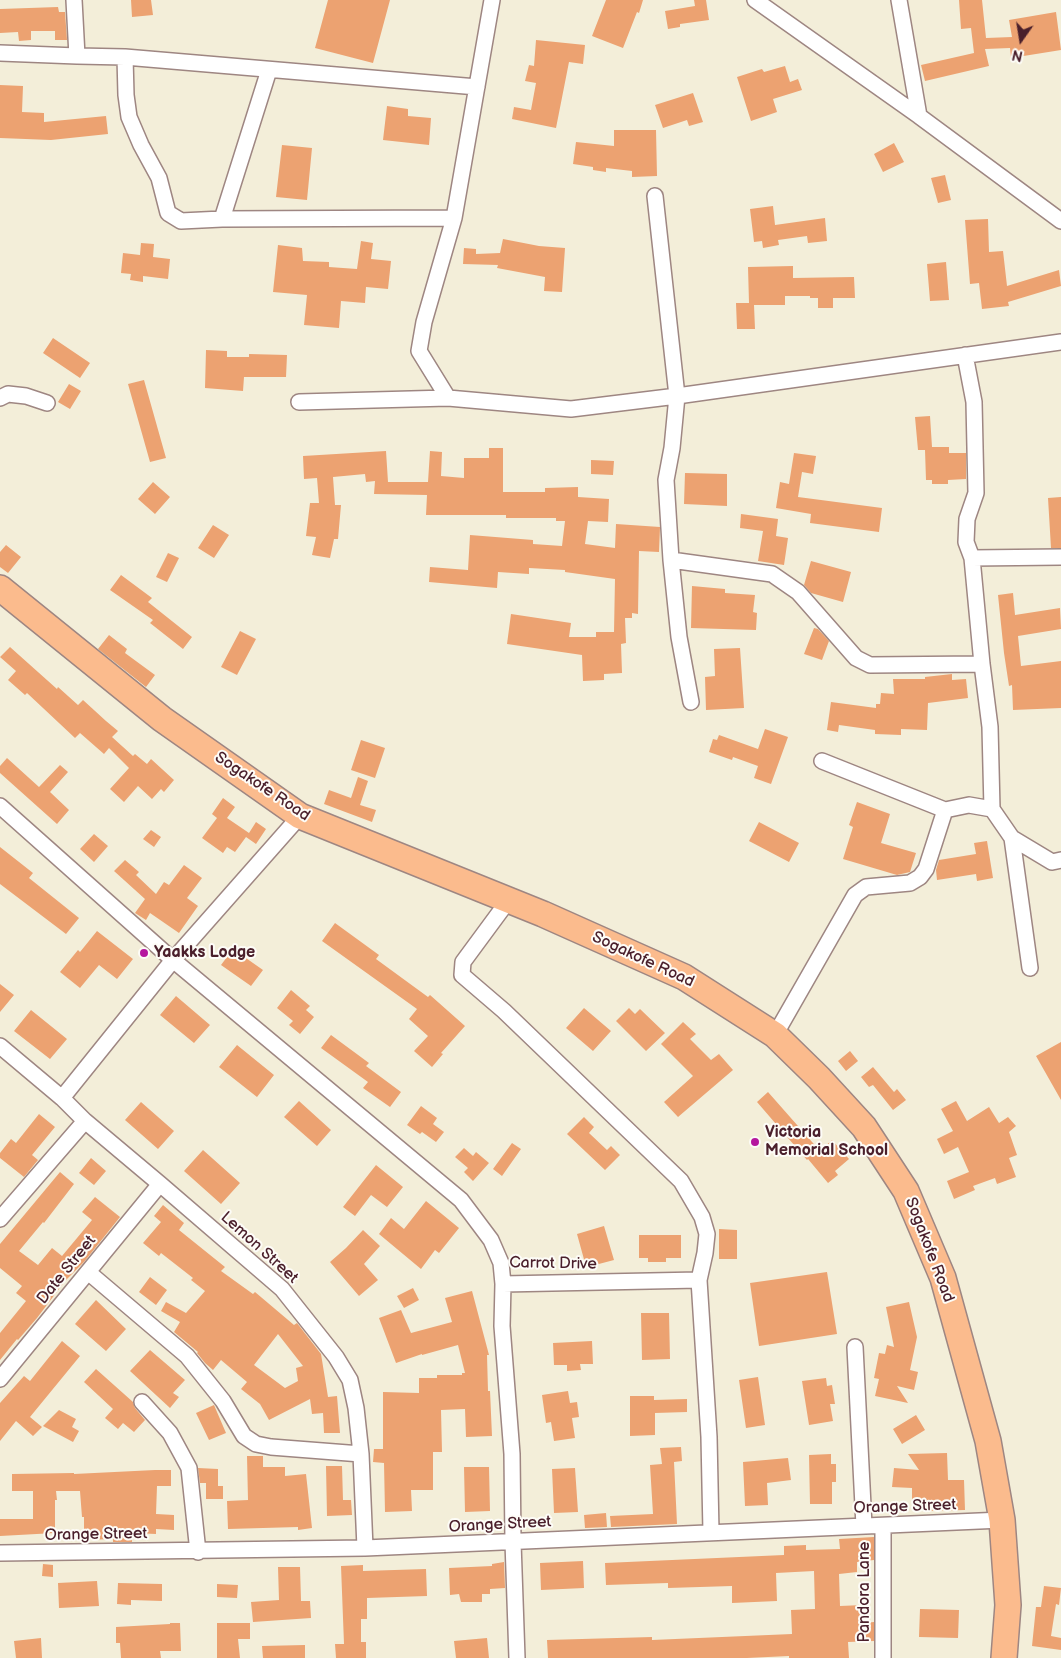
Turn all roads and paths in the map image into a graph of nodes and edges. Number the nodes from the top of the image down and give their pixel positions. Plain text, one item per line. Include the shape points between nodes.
1 (74, 0) edge
2 (492, 0) edge
3 (755, 0) edge
4 (899, 0) edge
5 (0, 53) edge
6 (77, 56) junction
7 (125, 57) junction
8 (269, 70) junction
9 (477, 87) junction
10 (919, 116) junction
11 (655, 196) dead end
12 (454, 218) junction
13 (222, 219) junction
14 (1061, 221) edge
15 (1061, 342) edge
16 (965, 355) junction
17 (677, 396) junction
18 (0, 398) edge
19 (448, 398) junction
20 (298, 402) dead end
21 (47, 404) dead end
22 (1061, 557) edge
23 (972, 558) junction
24 (671, 560) junction
25 (0, 588) edge
26 (982, 664) junction
27 (691, 702) dead end
28 (822, 761) dead end
29 (0, 806) edge
30 (992, 809) junction
31 (945, 810) junction
32 (300, 816) junction
33 (1012, 838) junction
34 (1061, 860) edge
35 (508, 901) junction
36 (174, 960) junction
37 (1030, 968) dead end
38 (775, 1036) junction
39 (0, 1046) edge
40 (62, 1098) junction
41 (85, 1121) junction
42 (160, 1184) junction
43 (0, 1219) edge
44 (88, 1272) junction
45 (698, 1280) junction
46 (503, 1284) junction
47 (854, 1347) dead end
48 (0, 1379) edge
49 (142, 1402) dead end
50 (361, 1454) junction
51 (1002, 1520) junction
52 (864, 1526) junction
53 (883, 1526) junction
54 (711, 1532) junction
55 (513, 1542) junction
56 (365, 1548) junction
57 (198, 1552) junction
58 (0, 1553) edge
59 (517, 1658) edge
60 (883, 1658) edge
61 (1004, 1658) edge

1 - 6 street
2 - 9 street
3 - 10 street
4 - 10 street
5 - 6 street
6 - 7 street
7 - 8 street
7 - 13 street via 129,117 159,178 168,213 181,221
8 - 9 street
8 - 13 street
9 - 12 street
10 - 14 street
11 - 17 street
12 - 13 street
12 - 19 street via 424,322 419,351
15 - 16 street
16 - 17 street
16 - 23 street via 974,402 976,493 968,519 966,542
17 - 19 street via 571,409
17 - 24 street via 666,480
18 - 21 street via 8,394 26,396
19 - 20 street
22 - 23 street
23 - 26 street
24 - 26 street via 772,574 798,592 856,658 870,665
24 - 27 street via 679,636
25 - 32 main road, Sogakofe Road via 162,719
26 - 30 street via 990,727
28 - 31 street
29 - 36 street, Carrot Drive
30 - 31 street via 969,805
30 - 33 street
31 - 38 street via 926,869 920,877 910,883 866,888 855,894
32 - 35 main road, Sogakofe Road
32 - 36 street
33 - 34 street via 1052,862
33 - 37 street
35 - 38 main road, Sogakofe Road via 684,977
35 - 45 street via 463,962 462,975 681,1180 702,1217 707,1234
36 - 40 street
36 - 46 street, Carrot Drive via 461,1200 491,1240 501,1263
38 - 51 main road, Sogakofe Road via 864,1127 906,1191 944,1278 988,1441
39 - 40 street, Lemon Street
40 - 41 street, Lemon Street
41 - 42 street, Lemon Street
41 - 43 street
42 - 44 street, Date Street
42 - 50 street, Lemon Street via 282,1290 336,1357 350,1380
44 - 48 street, Date Street
44 - 50 street via 187,1356 223,1401 244,1436 256,1444
45 - 46 street, Carrot Drive
45 - 54 street via 709,1437
46 - 55 street via 502,1326 512,1454
47 - 52 street
49 - 57 street via 170,1433 189,1468
50 - 56 street, Lemon Street
51 - 53 street, Orange Street
51 - 61 main road, Sogakofe Road via 1008,1606
52 - 53 street, Orange Street
52 - 54 street, Orange Street
53 - 60 street, Pandora Lane
54 - 55 street, Orange Street
55 - 56 street, Orange Street
55 - 59 street
56 - 57 street, Orange Street
57 - 58 street, Orange Street

